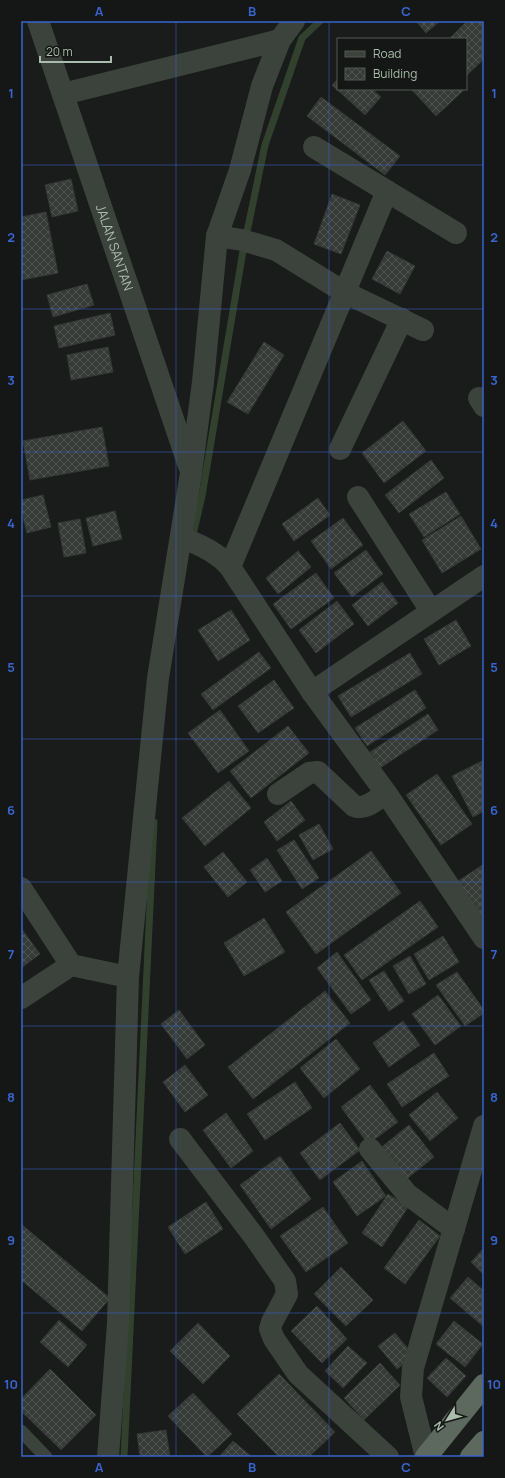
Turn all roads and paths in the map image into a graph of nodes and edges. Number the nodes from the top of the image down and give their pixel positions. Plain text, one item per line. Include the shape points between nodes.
1 (38, 21) edge
2 (294, 21) edge
3 (280, 40) junction
4 (63, 94) junction
5 (314, 147) dead end
6 (387, 191) junction
7 (456, 233) dead end
8 (217, 236) junction
9 (344, 292) junction
10 (402, 319) junction
11 (423, 330) dead end
12 (340, 449) dead end
13 (191, 473) junction
14 (358, 497) dead end
15 (186, 539) junction
16 (224, 561) junction
17 (484, 576) edge
18 (431, 611) junction
19 (312, 692) junction
20 (386, 793) junction
21 (278, 794) dead end
22 (21, 888) edge
23 (484, 938) edge
24 (71, 965) junction
25 (128, 977) junction
26 (21, 998) edge
27 (484, 1126) edge
28 (180, 1139) dead end
29 (370, 1149) dead end
30 (454, 1229) junction
31 (484, 1385) edge
32 (21, 1431) edge
33 (484, 1442) edge
34 (46, 1457) edge
35 (108, 1457) edge
36 (388, 1457) edge
37 (426, 1457) edge
38 (472, 1457) edge

1 - 4 street, JALAN SANTAN
2 - 3 street
3 - 4 street
3 - 8 street via 262,86 240,170
4 - 13 street, JALAN SANTAN
5 - 6 street
6 - 7 street
6 - 9 street
8 - 9 street via 276,250
8 - 13 street via 203,382
9 - 10 street
9 - 16 street
10 - 11 street
10 - 12 street
13 - 15 street
14 - 18 street
15 - 16 street
15 - 25 street via 158,678
16 - 19 street
17 - 18 street
18 - 19 street
19 - 20 street
20 - 21 street via 366,807 358,808 315,772
20 - 23 street
22 - 24 street
24 - 25 street
24 - 26 street
25 - 35 street via 118,1323
27 - 30 street
28 - 36 street via 253,1234 285,1281 287,1294 270,1329 274,1339 298,1374
29 - 30 street via 407,1194
30 - 37 street via 413,1368 411,1397
31 - 37 highway
32 - 34 lane
33 - 38 highway

